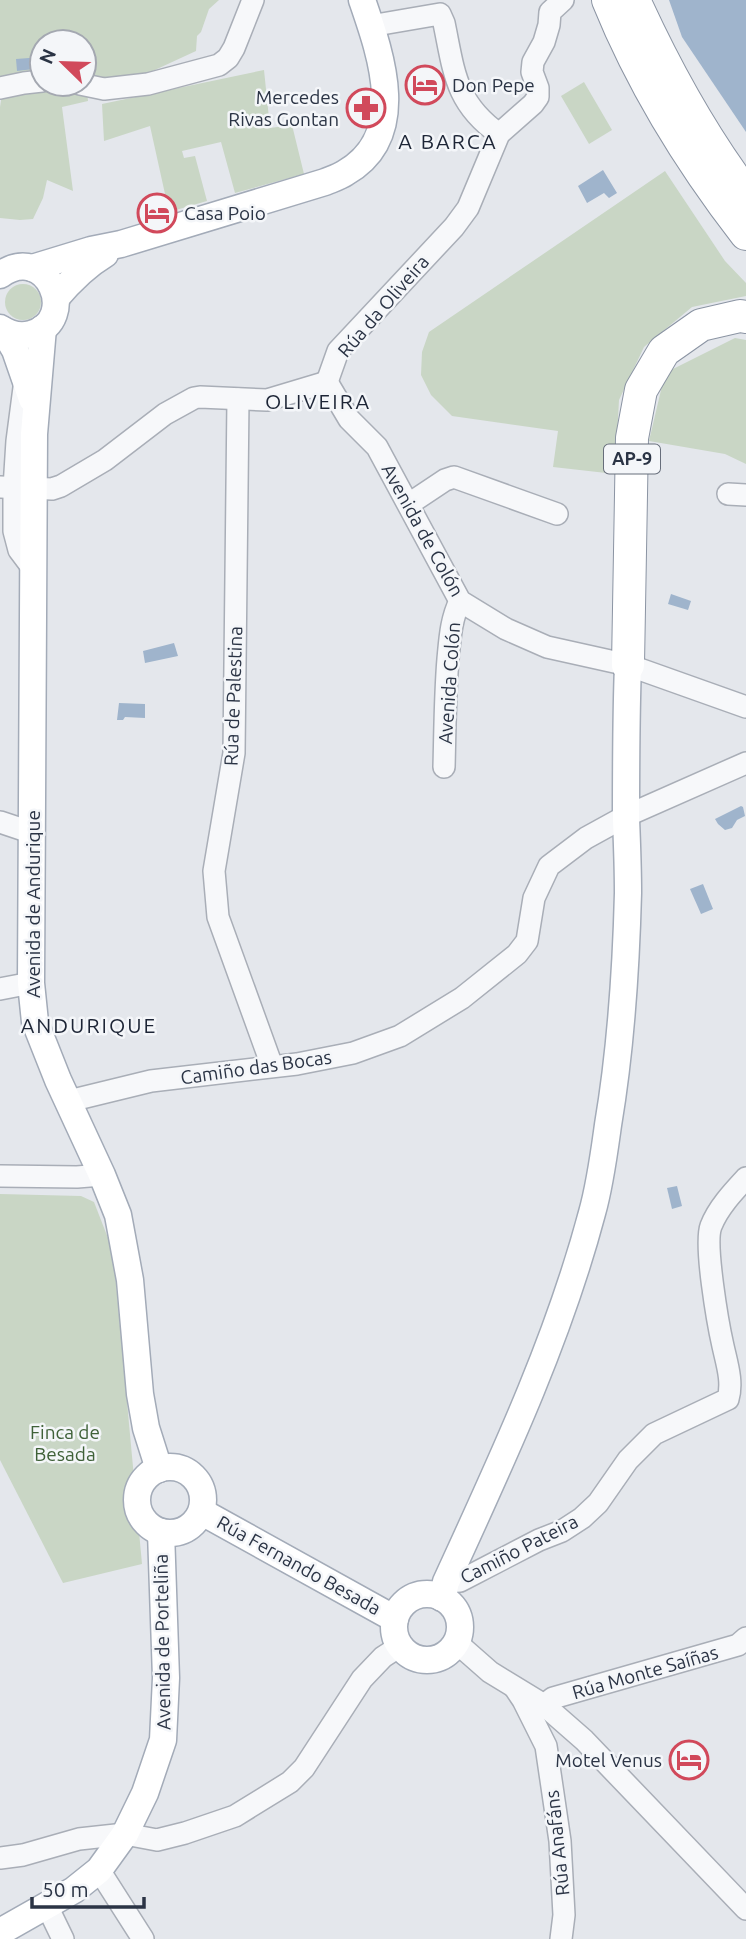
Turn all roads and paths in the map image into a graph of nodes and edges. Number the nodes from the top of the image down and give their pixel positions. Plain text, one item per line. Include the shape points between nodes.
1 (253, 0) edge
2 (362, 0) edge
3 (608, 0) edge
4 (634, 0) edge
5 (551, 4) edge
6 (370, 26) junction
7 (28, 83) edge
8 (0, 88) edge
9 (98, 88) edge
10 (499, 134) junction
11 (746, 194) edge
12 (746, 234) edge
13 (121, 243) junction
14 (32, 268) junction
15 (0, 275) edge
16 (56, 298) junction
17 (746, 317) edge
18 (43, 328) junction
19 (2, 329) edge
20 (25, 380) junction
21 (327, 382) junction
22 (238, 399) junction
23 (36, 409) junction
24 (16, 488) edge
25 (408, 504) junction
26 (557, 514) dead end
27 (18, 557) edge
28 (460, 601) junction
29 (628, 665) junction
30 (746, 707) edge
31 (746, 763) edge
32 (444, 767) dead end
33 (626, 816) junction
34 (0, 822) edge
35 (33, 833) junction
36 (31, 983) junction
37 (0, 989) edge
38 (272, 1066) junction
39 (69, 1101) junction
40 (102, 1175) junction
41 (0, 1176) edge
42 (746, 1178) edge
43 (159, 1469) junction
44 (202, 1512) junction
45 (160, 1532) junction
46 (444, 1590) junction
47 (396, 1619) junction
48 (746, 1638) edge
49 (457, 1643) junction
50 (400, 1646) junction
51 (512, 1685) junction
52 (552, 1712) junction
53 (546, 1746) junction
54 (125, 1835) junction
55 (0, 1858) edge
56 (100, 1870) junction
57 (47, 1906) junction
58 (746, 1909) edge
59 (0, 1932) edge
60 (63, 1939) edge
61 (142, 1939) edge
62 (561, 1939) edge

1 - 9 street via 234,48 219,65 148,84
2 - 6 main road
3 - 12 highway via 674,131
4 - 11 highway via 695,119
5 - 10 street via 544,42 533,62 538,97
6 - 10 street via 440,14 457,84 485,124
6 - 13 main road via 382,68 386,106 380,135 364,159 325,182
7 - 8 street
10 - 21 street, Rúa da Oliveira via 468,208 338,351
13 - 14 main road
13 - 16 main road, Avenida de Andurique via 87,265
14 - 15 main road via 14,267
14 - 16 main road via 51,282
16 - 18 main road, Avenida de Andurique via 53,315
17 - 29 highway, AP-9 via 701,325 682,338 664,351 641,390 632,438
18 - 19 main road via 27,335
18 - 23 main road, Avenida de Andurique
19 - 20 main road
20 - 23 main road
20 - 24 street, Avenida de Andurique
21 - 22 street via 267,400
21 - 25 street, Avenida de Colón via 349,419 377,447
22 - 24 street via 194,398 61,486
22 - 38 street, Rúa de Palestina via 234,753 214,871 218,917
23 - 24 main road, Avenida de Andurique
24 - 27 main road, Avenida de Andurique
25 - 26 street via 454,477
25 - 28 street, Avenida de Colón
27 - 35 main road, Avenida de Andurique
28 - 29 street, Avenida de Colón via 547,647
28 - 32 street, Avenida Colón via 450,634
29 - 30 street, Avenida de Colón
29 - 33 main road
31 - 33 street, Camiño das Bocas
33 - 38 street, Camiño das Bocas via 549,866 534,898 527,941 462,998 388,1041 353,1053
33 - 46 main road via 623,1000 613,1096 592,1212 539,1371
34 - 35 street
35 - 36 main road, Avenida de Andurique
36 - 37 street
36 - 39 main road, Avenida de Andurique via 36,1022
38 - 39 street, Camiño das Bocas via 151,1081
39 - 40 main road, Avenida de Andurique
40 - 41 street
40 - 43 main road, Avenida de Andurique via 125,1247 140,1394
42 - 46 street, Camiño Pateira via 731,1193 708,1241 732,1388 729,1399 654,1434 628,1460 598,1503 572,1525
43 - 44 main road via 180,1468 190,1473 202,1490
43 - 45 main road via 143,1480 136,1499 143,1520
44 - 45 main road via 190,1528
44 - 47 main road, Rúa Fernando Besada
45 - 54 main road, Avenida de Porteliña via 166,1678 163,1740
46 - 47 main road via 414,1597
46 - 49 main road via 460,1622
47 - 50 main road via 394,1630
48 - 52 street, Rúa Monte Saíñas via 737,1645 553,1698
49 - 50 main road via 441,1658 429,1661
49 - 51 street
50 - 54 street via 362,1679 290,1783 235,1815 185,1833 157,1840
51 - 52 street
51 - 53 street, Rúa Anafáns
52 - 53 street
52 - 58 street
53 - 62 street, Rúa Anafáns via 560,1841
54 - 55 street via 79,1839
54 - 56 main road, Avenida de Porteliña
56 - 57 main road, Avenida de Porteliña
56 - 61 street
57 - 59 main road, Avenida de Porteliña
57 - 60 street

